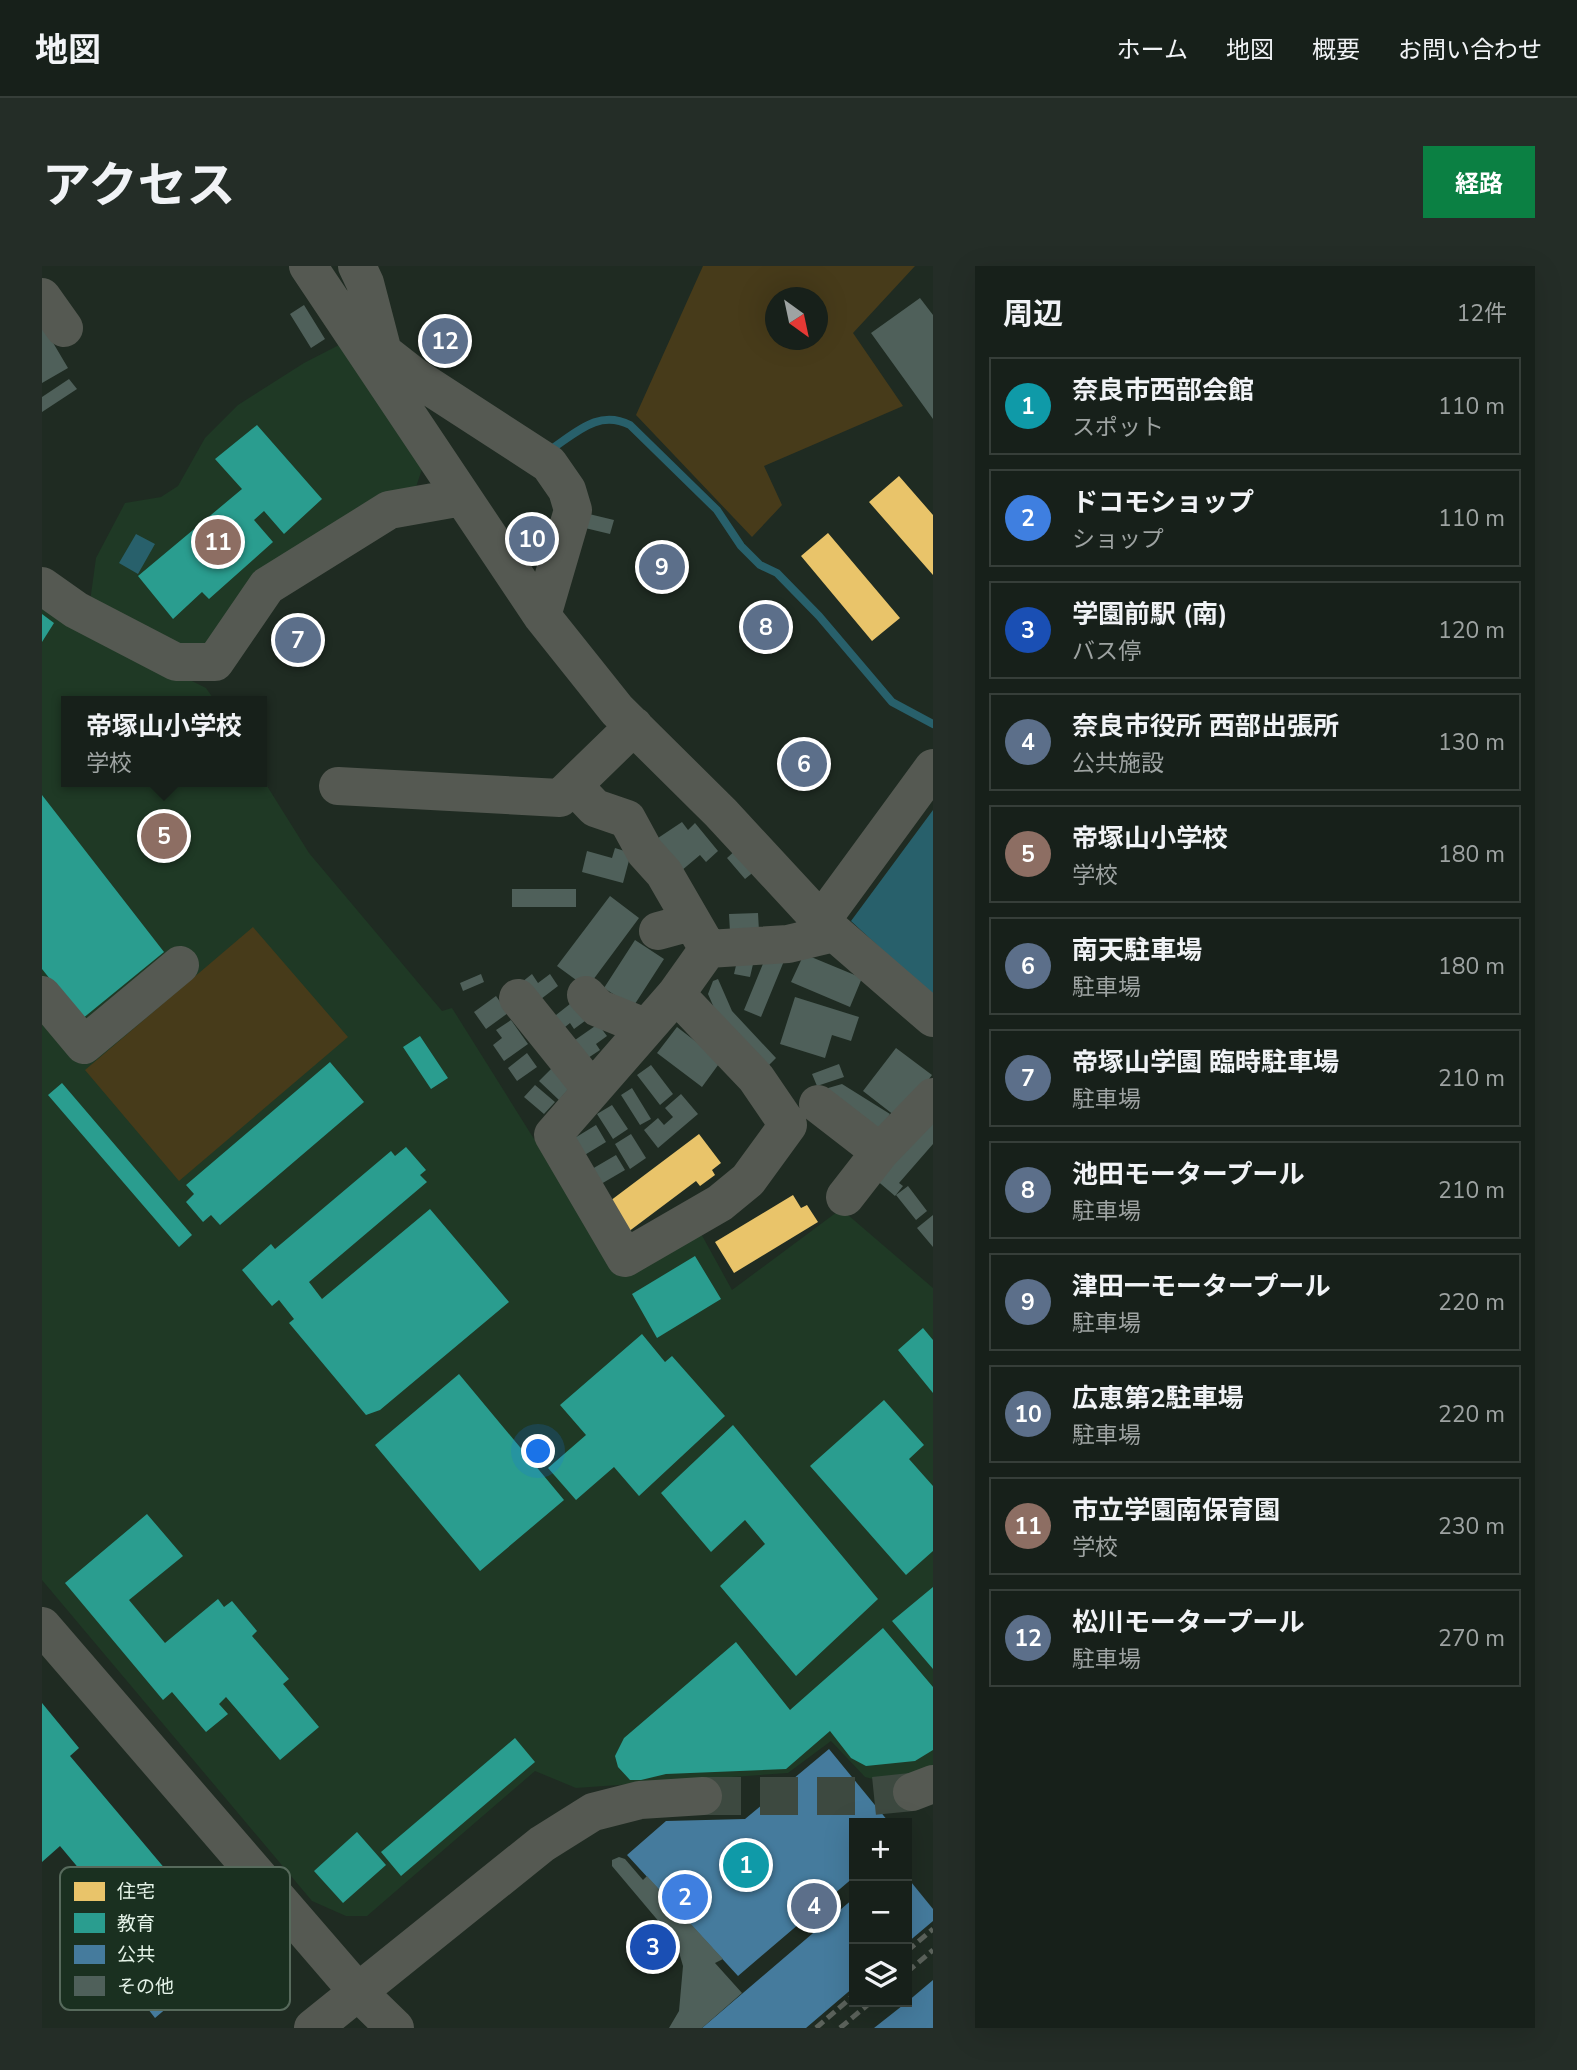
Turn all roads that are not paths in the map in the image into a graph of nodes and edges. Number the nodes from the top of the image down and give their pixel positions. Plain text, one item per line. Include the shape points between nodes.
1 (48, 266) edge
2 (308, 266) edge
3 (358, 266) edge
4 (42, 272) edge
5 (42, 297) edge
6 (65, 328) dead end
7 (376, 356) junction
8 (462, 497) junction
9 (42, 586) edge
10 (542, 616) junction
11 (634, 726) junction
12 (933, 768) edge
13 (338, 786) dead end
14 (574, 786) junction
15 (828, 927) junction
16 (686, 934) junction
17 (180, 965) dead end
18 (676, 993) junction
19 (42, 995) edge
20 (586, 995) dead end
21 (518, 998) dead end
22 (933, 1018) edge
23 (645, 1027) junction
24 (592, 1090) junction
25 (933, 1097) edge
26 (818, 1104) dead end
27 (880, 1152) junction
28 (845, 1197) dead end
29 (42, 1626) edge
30 (703, 1796) tunnel mouth
31 (250, 1867) edge
32 (290, 1913) edge
33 (358, 1992) junction
34 (313, 2028) edge
35 (365, 2028) edge
36 (395, 2028) edge

1 - 4 street
2 - 7 street
3 - 7 street via 365,283
5 - 6 street
7 - 8 street
7 - 10 street via 549,464 567,490 573,510
8 - 9 street via 389,510 267,586 215,662 176,662 76,610
8 - 10 street
10 - 11 street
11 - 14 street
11 - 15 street
12 - 15 street
13 - 14 street via 560,799
14 - 16 street via 595,808 627,819 645,852 664,873
15 - 16 street via 788,944
15 - 22 street
16 - 18 street
17 - 19 street via 85,1045
18 - 23 street
18 - 24 street via 756,1078 788,1125 748,1180 720,1203 625,1258 553,1135
20 - 23 street via 597,1008
21 - 24 street
23 - 24 street
25 - 27 street
26 - 27 street
27 - 28 street
29 - 31 street
30 - 33 street via 640,1800 593,1812 542,1844
32 - 33 street
33 - 34 street
33 - 35 street
33 - 36 street

